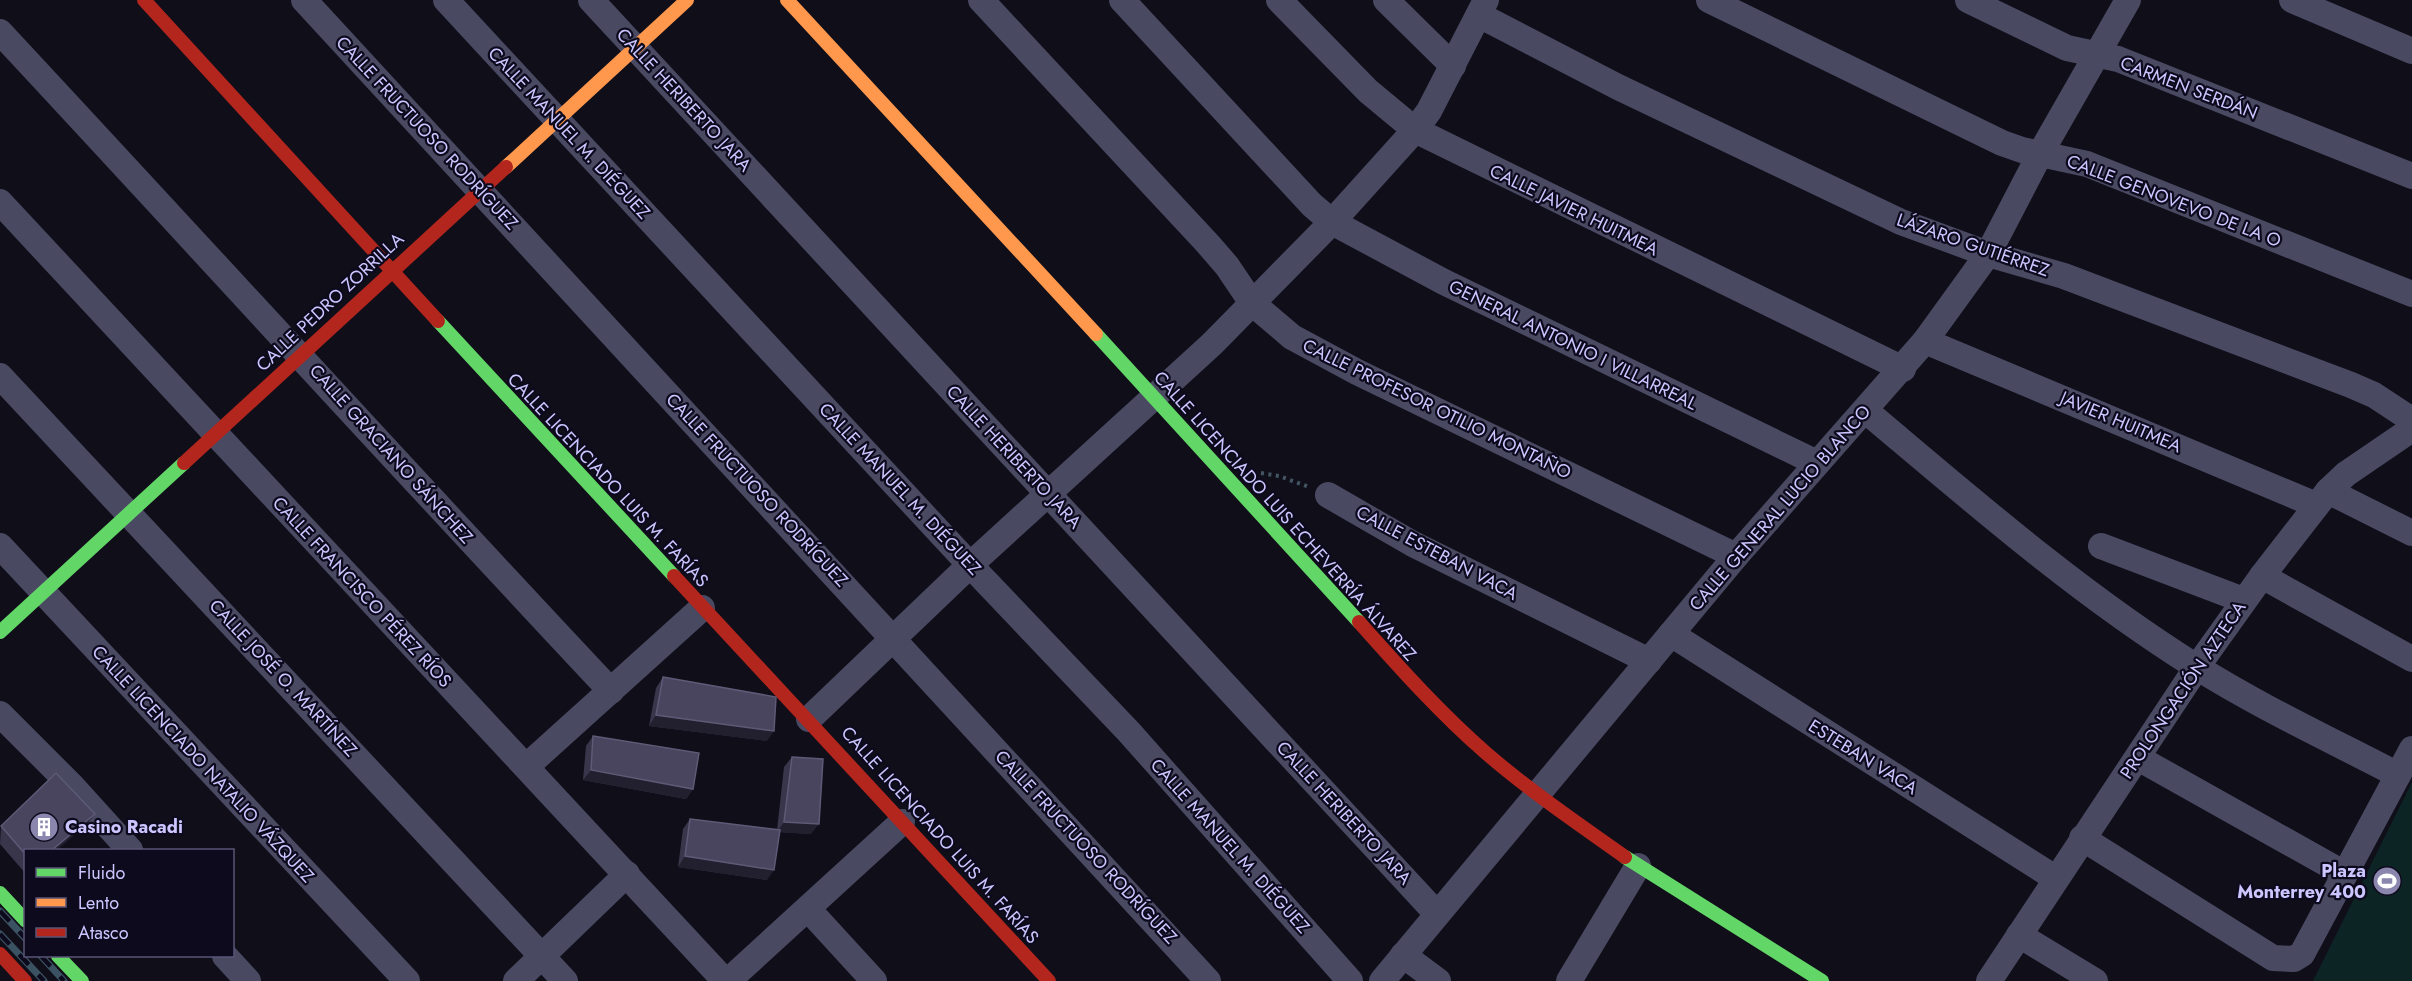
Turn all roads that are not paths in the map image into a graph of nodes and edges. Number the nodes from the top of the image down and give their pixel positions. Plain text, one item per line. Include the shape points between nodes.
1 (144, 0) edge
2 (304, 0) edge
3 (446, 0) edge
4 (591, 0) edge
5 (687, 0) edge
6 (787, 0) edge
7 (981, 0) edge
8 (1122, 0) edge
9 (1279, 0) edge
10 (1386, 0) edge
11 (1709, 0) edge
12 (1968, 0) edge
13 (2128, 0) edge
14 (2292, 0) edge
15 (1483, 8) edge
16 (0, 32) edge
17 (635, 48) junction
18 (2412, 51) edge
19 (2098, 54) junction
20 (1453, 66) junction
21 (556, 118) junction
22 (1415, 130) junction
23 (2040, 154) junction
24 (2412, 176) edge
25 (479, 189) junction
26 (0, 202) edge
27 (1332, 222) junction
28 (1988, 254) junction
29 (391, 270) junction
30 (2412, 294) edge
31 (1252, 303) junction
32 (1925, 341) junction
33 (300, 355) junction
34 (1903, 369) junction
35 (0, 376) edge
36 (1153, 398) junction
37 (1866, 411) junction
38 (2412, 420) edge
39 (2412, 429) edge
40 (214, 434) junction
41 (1817, 463) junction
42 (1048, 495) junction
43 (1328, 495) road end
44 (2322, 498) junction
45 (129, 514) junction
46 (2412, 533) edge
47 (0, 546) edge
48 (2101, 546) dead end
49 (1736, 556) junction
50 (970, 565) junction
51 (2262, 576) junction
52 (44, 593) junction
53 (2243, 600) junction
54 (702, 608) junction
55 (0, 632) edge
56 (1671, 634) junction
57 (893, 638) junction
58 (2412, 659) edge
59 (1648, 661) junction
60 (2197, 667) junction
61 (611, 691) junction
62 (0, 714) edge
63 (809, 719) junction
64 (2412, 749) edge
65 (2138, 758) junction
66 (527, 766) junction
67 (2398, 775) junction
68 (1538, 796) junction
69 (902, 822) junction
70 (2082, 838) junction
71 (129, 849) edge
72 (1638, 866) junction
73 (627, 874) junction
74 (2344, 874) junction
75 (2055, 878) junction
76 (0, 893) edge
77 (808, 909) junction
78 (1437, 914) junction
79 (24, 919) edge
80 (2019, 935) junction
81 (0, 954) edge
82 (1403, 955) junction
83 (542, 956) junction
84 (59, 957) edge
85 (226, 957) edge
86 (1810, 978) edge
87 (25, 981) edge
88 (82, 981) edge
89 (248, 981) edge
90 (407, 981) edge
91 (516, 981) edge
92 (565, 981) edge
93 (726, 981) edge
94 (874, 981) edge
95 (1049, 981) edge
96 (1208, 981) edge
97 (1350, 981) edge
98 (1382, 981) edge
99 (1438, 981) edge
100 (1569, 981) edge
101 (1989, 981) edge
102 (2095, 981) edge

1 - 29 street, CALLE LICENCIADO LUIS M. FARÍAS
2 - 25 street, CALLE FRUCTUOSO RODRÍGUEZ
3 - 21 street, CALLE MANUEL M. DIÉGUEZ
4 - 17 street, CALLE HERIBERTO JARA
5 - 17 street, CALLE PEDRO ZORRILLA
6 - 36 street, CALLE LICENCIADO LUIS ECHEVERRÍA ÁLVAREZ
7 - 31 street, CALLE PROFESOR OTILIO MONTAÑO via 1208,244
8 - 27 street, GENERAL ANTONIO I VILLARREAL
9 - 22 street, CALLE JAVIER HUITMEA via 1368,91
10 - 20 street
11 - 23 street, CALLE GENOVEVO DE LA O via 2002,143
12 - 19 street, CARMEN SERDÁN via 2058,44
13 - 19 street, CALLE GENERAL LUCIO BLANCO
14 - 18 street
15 - 20 street
15 - 28 street, LÁZARO GUTIÉRREZ via 1618,87 1819,184 1935,236
16 - 33 street, CALLE GRACIANO SÁNCHEZ
17 - 21 street, CALLE PEDRO ZORRILLA
17 - 42 street, CALLE HERIBERTO JARA
19 - 23 street, CALLE GENERAL LUCIO BLANCO
19 - 24 street, CARMEN SERDÁN
20 - 22 street
21 - 25 street, CALLE PEDRO ZORRILLA
21 - 50 street, CALLE MANUEL M. DIÉGUEZ
22 - 27 street
22 - 34 street, CALLE JAVIER HUITMEA
23 - 28 street, CALLE GENERAL LUCIO BLANCO
23 - 30 street, CALLE GENOVEVO DE LA O via 2087,164
25 - 29 street, CALLE PEDRO ZORRILLA
25 - 57 street, CALLE FRUCTUOSO RODRÍGUEZ
26 - 40 street, CALLE FRANCISCO PÉREZ RÍOS
27 - 31 street
27 - 41 street, GENERAL ANTONIO I VILLARREAL via 1444,282
28 - 32 street, CALLE GENERAL LUCIO BLANCO
28 - 38 street, LÁZARO GUTIÉRREZ via 2064,276 2351,385
29 - 33 street, CALLE PEDRO ZORRILLA
29 - 54 street, CALLE LICENCIADO LUIS M. FARÍAS
31 - 36 street
31 - 49 street, CALLE PROFESOR OTILIO MONTAÑO via 1292,337 1357,372
32 - 34 street, CALLE GENERAL LUCIO BLANCO
32 - 44 street, JAVIER HUITMEA
33 - 40 street, CALLE PEDRO ZORRILLA
33 - 61 street, CALLE GRACIANO SÁNCHEZ
34 - 37 street, CALLE GENERAL LUCIO BLANCO
35 - 45 street, CALLE JOSÉ O. MARTÍNEZ
36 - 42 street
36 - 68 street, CALLE LICENCIADO LUIS ECHEVERRÍA ÁLVAREZ via 1419,689
37 - 41 street, CALLE GENERAL LUCIO BLANCO
37 - 60 street via 2038,554
39 - 44 street, PROLONGACIÓN AZTECA via 2346,474
40 - 45 street, CALLE PEDRO ZORRILLA
40 - 66 street, CALLE FRANCISCO PÉREZ RÍOS
41 - 49 street, CALLE GENERAL LUCIO BLANCO
42 - 50 street
42 - 78 street, CALLE HERIBERTO JARA
43 - 59 street, CALLE ESTEBAN VACA via 1413,544
44 - 46 street, JAVIER HUITMEA
44 - 51 street, PROLONGACIÓN AZTECA
45 - 52 street, CALLE PEDRO ZORRILLA
45 - 83 street, CALLE JOSÉ O. MARTÍNEZ
47 - 52 street, CALLE LICENCIADO NATALIO VÁZQUEZ
48 - 53 street
49 - 56 street, CALLE GENERAL LUCIO BLANCO
50 - 57 street
50 - 97 street, CALLE MANUEL M. DIÉGUEZ via 1129,732
51 - 53 street, PROLONGACIÓN AZTECA
51 - 58 street
52 - 55 street, CALLE PEDRO ZORRILLA
52 - 90 street, CALLE LICENCIADO NATALIO VÁZQUEZ
53 - 60 street, PROLONGACIÓN AZTECA
54 - 61 street
54 - 63 street, CALLE LICENCIADO LUIS M. FARÍAS
56 - 59 street, CALLE GENERAL LUCIO BLANCO
56 - 75 street, ESTEBAN VACA
57 - 63 street
57 - 96 street, CALLE FRUCTUOSO RODRÍGUEZ
59 - 68 street, CALLE GENERAL LUCIO BLANCO
60 - 65 street, PROLONGACIÓN AZTECA
60 - 67 street
61 - 66 street
62 - 71 street
63 - 69 street, CALLE LICENCIADO LUIS M. FARÍAS
64 - 67 street
65 - 70 street, PROLONGACIÓN AZTECA
65 - 74 street
66 - 73 street, CALLE FRANCISCO PÉREZ RÍOS
67 - 74 street
68 - 72 street, CALLE LICENCIADO LUIS ECHEVERRÍA ÁLVAREZ
68 - 78 street, CALLE GENERAL LUCIO BLANCO
69 - 77 street
69 - 95 street, CALLE LICENCIADO LUIS M. FARÍAS
70 - 74 street via 2273,958 2294,959 2302,954
70 - 75 street, PROLONGACIÓN AZTECA
72 - 86 street, CALLE LICENCIADO LUIS ECHEVERRÍA ÁLVAREZ
72 - 100 street
73 - 83 street
73 - 93 street, CALLE FRANCISCO PÉREZ RÍOS
75 - 80 street, PROLONGACIÓN AZTECA
76 - 79 street
77 - 93 street
77 - 94 street
78 - 82 street, CALLE GENERAL LUCIO BLANCO
80 - 101 street, PROLONGACIÓN AZTECA
80 - 102 street
81 - 87 street
82 - 98 street, CALLE GENERAL LUCIO BLANCO
82 - 99 street
83 - 91 street
83 - 92 street, CALLE JOSÉ O. MARTÍNEZ
84 - 88 street
85 - 89 street

